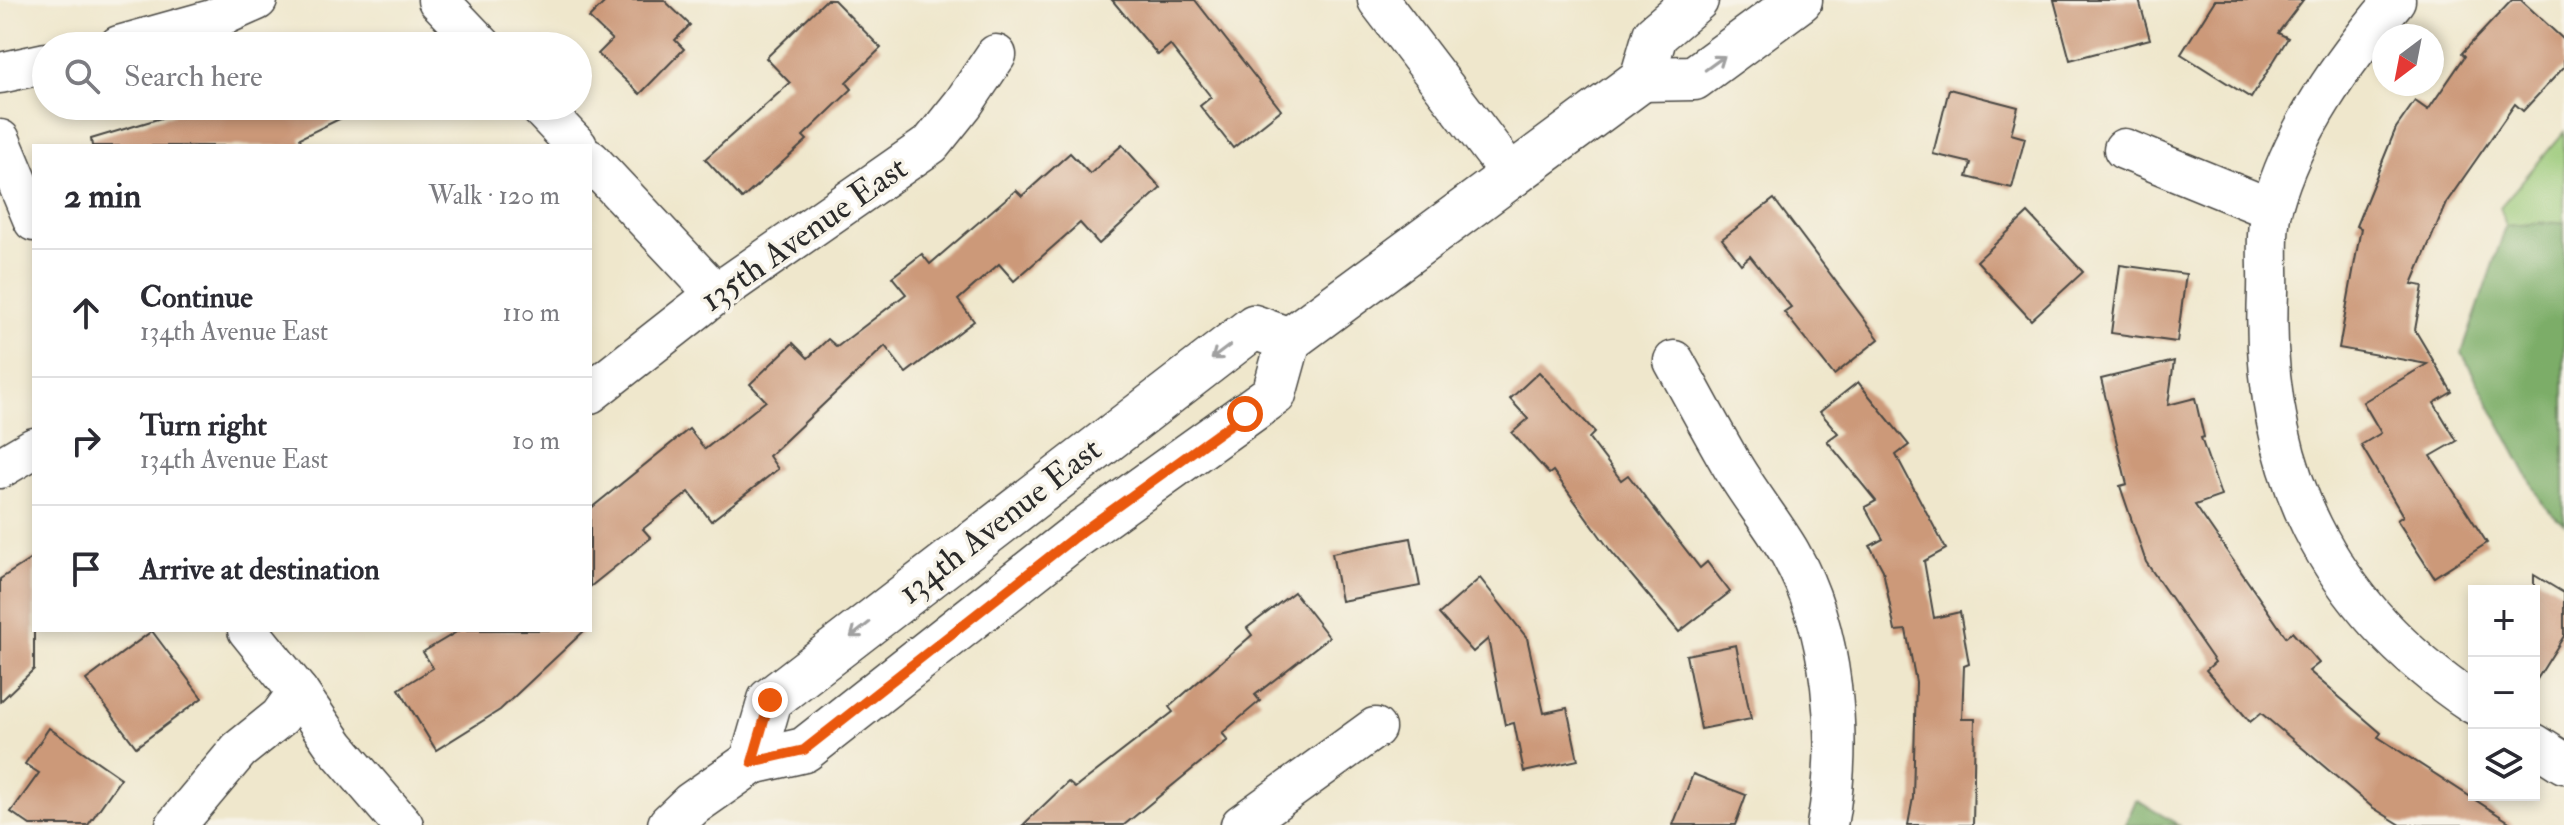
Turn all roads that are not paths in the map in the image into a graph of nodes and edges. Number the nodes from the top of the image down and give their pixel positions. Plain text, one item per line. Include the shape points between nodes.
1 (257, 0) edge
2 (438, 0) edge
3 (1378, 0) edge
4 (1696, 0) edge
5 (1800, 0) edge
6 (2395, 0) edge
7 (169, 32) edge
8 (469, 32) edge
9 (996, 55) dead end
10 (32, 66) edge
11 (0, 73) edge
12 (1642, 79) junction
13 (552, 120) edge
14 (0, 140) edge
15 (575, 144) edge
16 (2124, 149) dead end
17 (592, 162) edge
18 (1513, 177) junction
19 (2271, 209) junction
20 (32, 216) edge
21 (716, 294) junction
22 (1289, 340) junction
23 (1674, 361) dead end
24 (592, 391) edge
25 (32, 449) edge
26 (0, 468) edge
27 (250, 632) edge
28 (298, 692) junction
29 (2468, 700) edge
30 (1375, 728) dead end
31 (2540, 748) edge
32 (752, 762) junction
33 (2564, 763) edge
34 (176, 825) edge
35 (403, 825) edge
36 (670, 825) edge
37 (1241, 825) edge
38 (1827, 825) edge

1 - 7 street
2 - 8 street
3 - 18 street
4 - 12 street via 1655,35
12 -> 5 street via 1694,78
6 - 19 street via 2344,64 2298,142
9 - 21 street, 135th Avenue East via 931,144
10 - 11 street
12 - 18 street
13 - 15 street
14 - 20 street
16 - 19 street
17 - 21 street
18 - 22 street
19 - 29 street via 2269,362 2277,422 2308,525 2350,590 2387,632
21 - 24 street, 135th Avenue East
22 - 32 street, 134th Avenue East via 1274,394 1072,539 804,750
22 -> 32 street, 134th Avenue East via 1254,327 770,700
23 - 38 street via 1734,468 1792,556 1823,639 1835,781
25 - 26 street
27 - 28 street
28 - 34 street via 280,717 239,750
28 - 35 street via 335,746
30 - 37 street
31 - 33 street
32 - 36 street, 134th Avenue East

